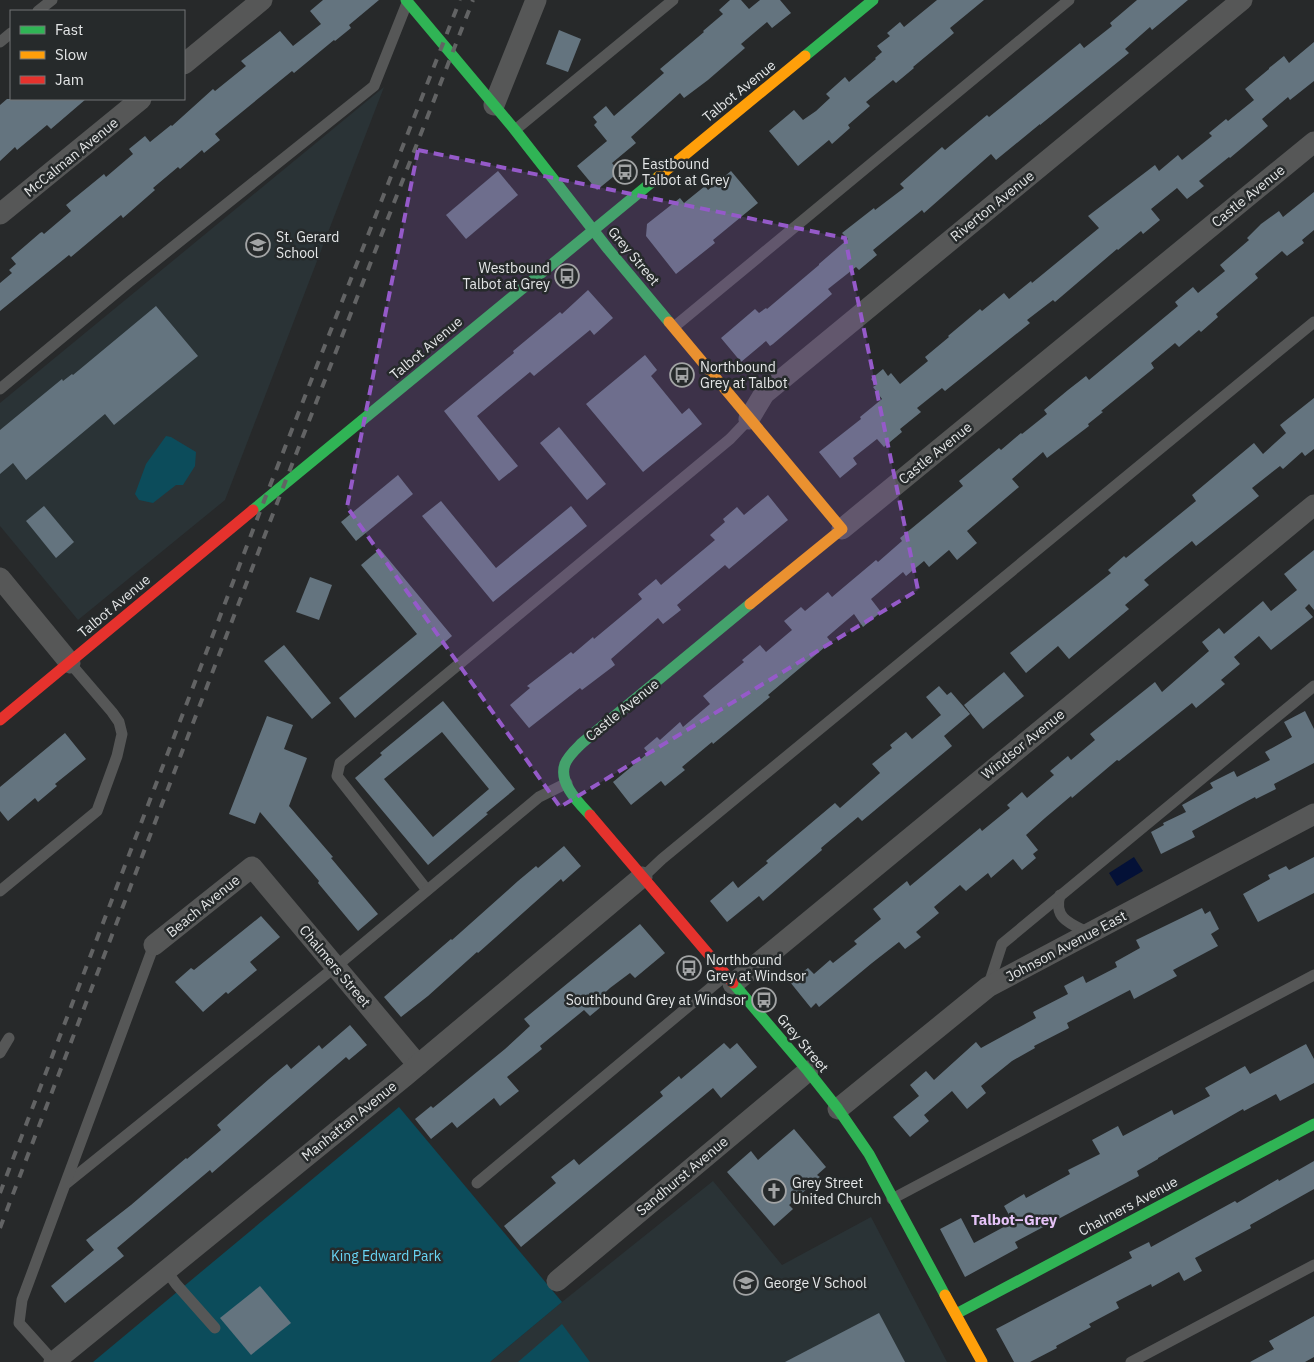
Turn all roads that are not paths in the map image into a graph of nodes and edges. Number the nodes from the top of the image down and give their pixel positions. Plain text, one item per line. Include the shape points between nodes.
1 (52, 0) edge
2 (262, 0) edge
3 (536, 0) edge
4 (673, 0) edge
5 (873, 0) edge
6 (1069, 0) edge
7 (1242, 0) edge
8 (407, 1) edge
9 (39, 10) edge
10 (10, 34) edge
11 (0, 42) edge
12 (185, 63) edge
13 (140, 100) edge
14 (494, 105) junction
15 (515, 130) junction
16 (1314, 142) edge
17 (0, 214) edge
18 (593, 230) junction
19 (1314, 322) edge
20 (674, 328) junction
21 (0, 389) edge
22 (749, 419) junction
23 (1314, 505) edge
24 (842, 529) junction
25 (0, 578) edge
26 (70, 663) junction
27 (1314, 686) edge
28 (0, 720) edge
29 (563, 770) joint
30 (567, 783) junction
31 (1314, 814) edge
32 (252, 866) joint
33 (642, 877) junction
34 (427, 890) junction
35 (0, 892) edge
36 (1060, 895) junction
37 (1089, 934) junction
38 (154, 945) joint
39 (335, 966) junction
40 (1314, 975) edge
41 (729, 979) junction
42 (988, 987) junction
43 (9, 1038) dead end
44 (0, 1053) edge
45 (418, 1065) junction
46 (808, 1071) junction
47 (838, 1109) junction
48 (1314, 1124) edge
49 (67, 1183) junction
50 (477, 1183) dead end
51 (892, 1199) junction
52 (1314, 1265) edge
53 (166, 1270) junction
54 (557, 1281) dead end
55 (956, 1314) junction
56 (215, 1328) dead end
57 (54, 1362) edge
58 (982, 1362) edge
59 (1131, 1362) edge

1 - 9 lane
2 - 12 street
3 - 14 street
4 - 15 lane
5 - 18 street, Talbot Avenue
6 - 20 lane
7 - 22 street, Riverton Avenue via 764,394
8 - 14 street, Grey Street
8 - 21 lane via 374,86
10 - 11 lane
13 - 17 street, McCalman Avenue
14 - 15 street, Grey Street
15 - 18 street, Grey Street
16 - 24 street, Castle Avenue
18 - 20 street, Grey Street
18 - 26 street, Talbot Avenue
19 - 33 lane
20 - 22 street, Grey Street
22 - 24 street, Grey Street
22 - 34 lane via 730,439 340,763 337,776
23 - 41 street, Windsor Avenue
24 - 29 street, Castle Avenue via 582,743 568,758
25 - 26 street
26 - 28 street, Talbot Avenue
26 - 35 lane via 119,722 122,734 118,756 97,812
27 - 36 lane
29 - 30 street, Grey Street
30 - 33 street, Grey Street via 573,795
30 - 34 lane via 538,797
31 - 37 street, Johnson Avenue East
32 - 38 street, Beach Avenue
32 - 39 street, Chalmers Street
33 - 41 street, Grey Street
33 - 45 street, Manhattan Avenue
34 - 39 lane
36 - 37 lane via 1058,910 1063,918
36 - 42 lane via 1002,944
37 - 42 street, Johnson Avenue East
38 - 49 lane
39 - 45 street, Chalmers Street
39 - 49 lane
40 - 51 lane
41 - 46 street, Grey Street
41 - 50 lane
42 - 47 street, Johnson Avenue East
43 - 44 lane
45 - 53 street, Manhattan Avenue
46 - 47 street, Grey Street
46 - 54 street, Sandhurst Avenue
47 - 51 street, Grey Street via 869,1154
48 - 55 street, Chalmers Avenue
49 - 57 lane via 22,1300 19,1323
51 - 55 street, Grey Street
52 - 59 lane
53 - 56 lane
53 - 57 street, Manhattan Avenue
55 - 58 street, Grey Street

